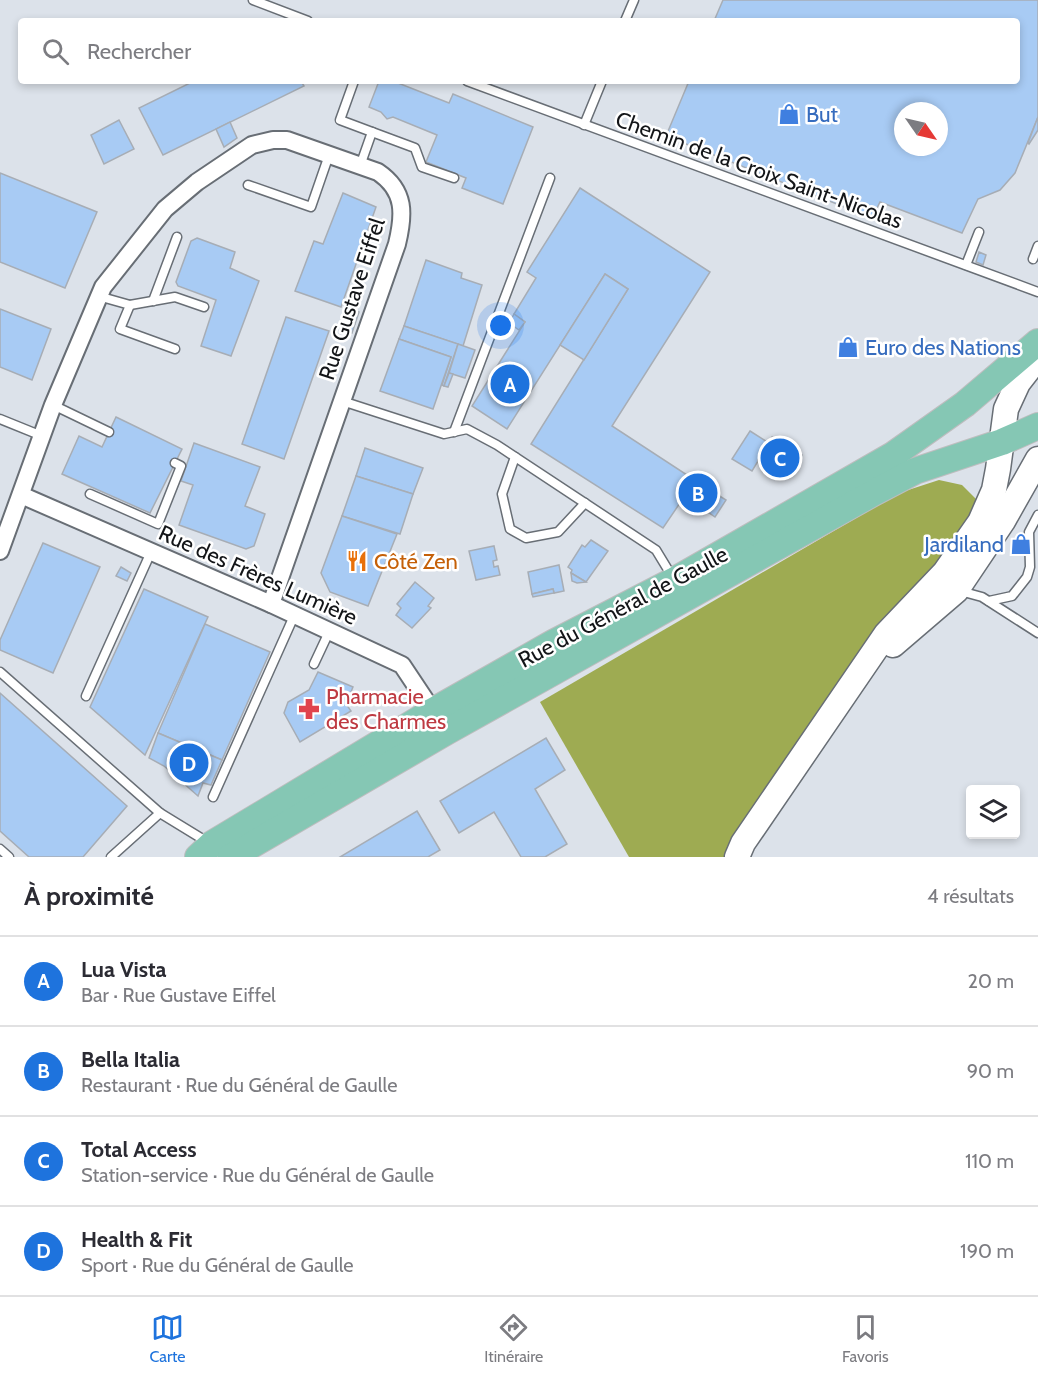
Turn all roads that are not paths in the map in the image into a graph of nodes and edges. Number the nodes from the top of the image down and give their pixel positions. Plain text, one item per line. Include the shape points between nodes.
1 (253, 0) edge
2 (634, 0) edge
3 (300, 18) edge
4 (626, 18) edge
5 (353, 84) edge
6 (475, 84) edge
7 (601, 84) edge
8 (584, 124) junction
9 (372, 132) junction
10 (329, 155) junction
11 (360, 166) junction
12 (454, 178) dead end
13 (550, 178) dead end
14 (248, 185) dead end
15 (979, 232) dead end
16 (177, 237) dead end
17 (1038, 246) edge
18 (1033, 258) dead end
19 (966, 265) junction
20 (1038, 292) edge
21 (98, 296) junction
22 (153, 301) junction
23 (129, 305) junction
24 (204, 307) dead end
25 (1038, 342) edge
26 (175, 349) dead end
27 (1038, 357) edge
28 (342, 401) junction
29 (53, 405) junction
30 (0, 419) edge
31 (1038, 426) edge
32 (109, 432) dead end
33 (454, 432) junction
34 (42, 436) junction
35 (1002, 442) junction
36 (515, 457) junction
37 (1038, 459) edge
38 (175, 463) dead end
39 (90, 494) dead end
40 (21, 495) junction
41 (585, 503) junction
42 (1038, 515) edge
43 (2, 540) edge
44 (151, 552) junction
45 (675, 580) junction
46 (950, 581) junction
47 (989, 601) junction
48 (271, 604) junction
49 (294, 616) junction
50 (329, 632) junction
51 (1038, 633) edge
52 (314, 664) dead end
53 (0, 672) edge
54 (86, 696) dead end
55 (439, 722) junction
56 (213, 797) dead end
57 (160, 813) junction
58 (0, 849) edge
59 (214, 853) edge
60 (9, 857) edge
61 (111, 857) edge
62 (737, 857) edge

1 - 3 lane
2 - 4 lane
5 - 9 lane via 340,120
6 - 8 lane, Chemin de la Croix Saint-Nicolas
7 - 8 lane
8 - 19 lane, Chemin de la Croix Saint-Nicolas
9 - 11 lane
9 - 12 lane via 415,148 422,167
10 - 11 street, Rue Gustave Eiffel
10 - 14 lane via 311,207
10 - 21 street, Rue Gustave Eiffel via 287,140 252,145 165,209
11 - 28 street, Rue Gustave Eiffel via 388,179 404,217
13 - 33 lane
15 - 19 lane
16 - 22 lane
17 - 18 lane
19 - 20 lane, Chemin de la Croix Saint-Nicolas
21 - 23 lane
21 - 29 street, Rue Gustave Eiffel
22 - 23 lane
22 - 24 lane via 175,297
23 - 26 lane via 120,329
25 - 45 main road, Rue du Général de Gaulle via 914,442
27 - 35 main road via 1011,396
28 - 33 lane via 444,434
28 - 48 street, Rue Gustave Eiffel
29 - 32 lane
29 - 34 street, Rue Gustave Eiffel
30 - 34 lane
31 - 35 main road, Rue du Général de Gaulle
33 - 36 lane via 467,429
34 - 40 street, Rue Gustave Eiffel
35 - 46 main road via 988,505
35 - 55 main road, Rue du Général de Gaulle via 905,476
36 - 41 lane
36 - 41 lane via 502,494 510,529 526,538 558,532
37 - 46 main road via 1003,521
38 - 39 lane via 181,466 158,524
40 - 43 street, Rue Gustave Eiffel
40 - 44 street, Rue des Frères Lumière
41 - 45 lane via 656,550
42 - 47 lane via 1029,532 1027,578 1012,596
44 - 48 street, Rue des Frères Lumière
44 - 54 lane
45 - 55 main road, Rue du Général de Gaulle via 553,643
46 - 47 lane
46 - 62 main road via 861,670
47 - 51 lane
48 - 49 street, Rue des Frères Lumière
49 - 50 street, Rue des Frères Lumière
49 - 56 lane
50 - 52 lane
50 - 55 street, Rue des Frères Lumière via 402,666
53 - 57 lane
55 - 59 main road, Rue du Général de Gaulle
57 - 59 lane
57 - 61 lane
58 - 60 lane

